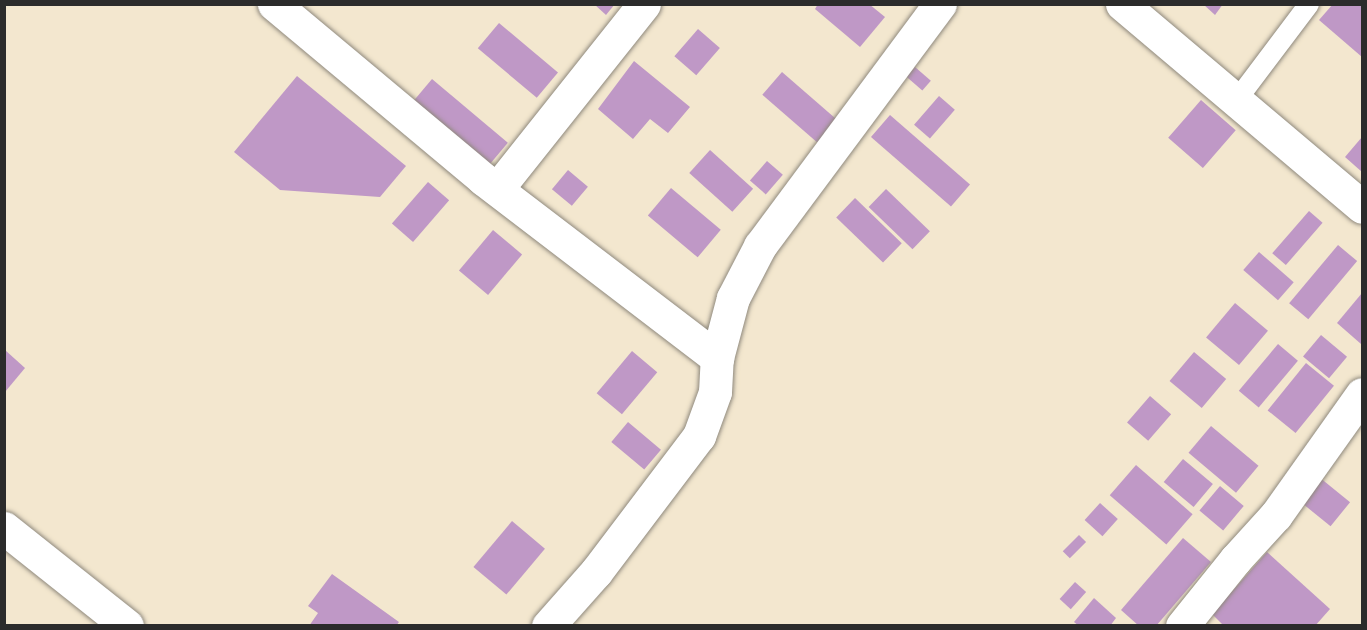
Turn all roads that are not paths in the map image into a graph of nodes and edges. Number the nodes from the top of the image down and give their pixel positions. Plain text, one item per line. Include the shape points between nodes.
1 (274, 4) edge
2 (644, 4) edge
3 (940, 4) edge
4 (1122, 4) edge
5 (1309, 4) edge
6 (1236, 101) junction
7 (497, 189) junction
8 (1362, 207) edge
9 (717, 358) junction
10 (1362, 394) edge
11 (4, 528) edge
12 (128, 626) edge
13 (548, 626) edge
14 (1182, 626) edge

1 - 7 street
2 - 7 street
3 - 9 street via 760,246 733,298
4 - 6 street
5 - 6 lane
6 - 8 street
7 - 9 street
9 - 13 street via 715,393 699,436 589,582
10 - 14 street via 1276,515
11 - 12 street

